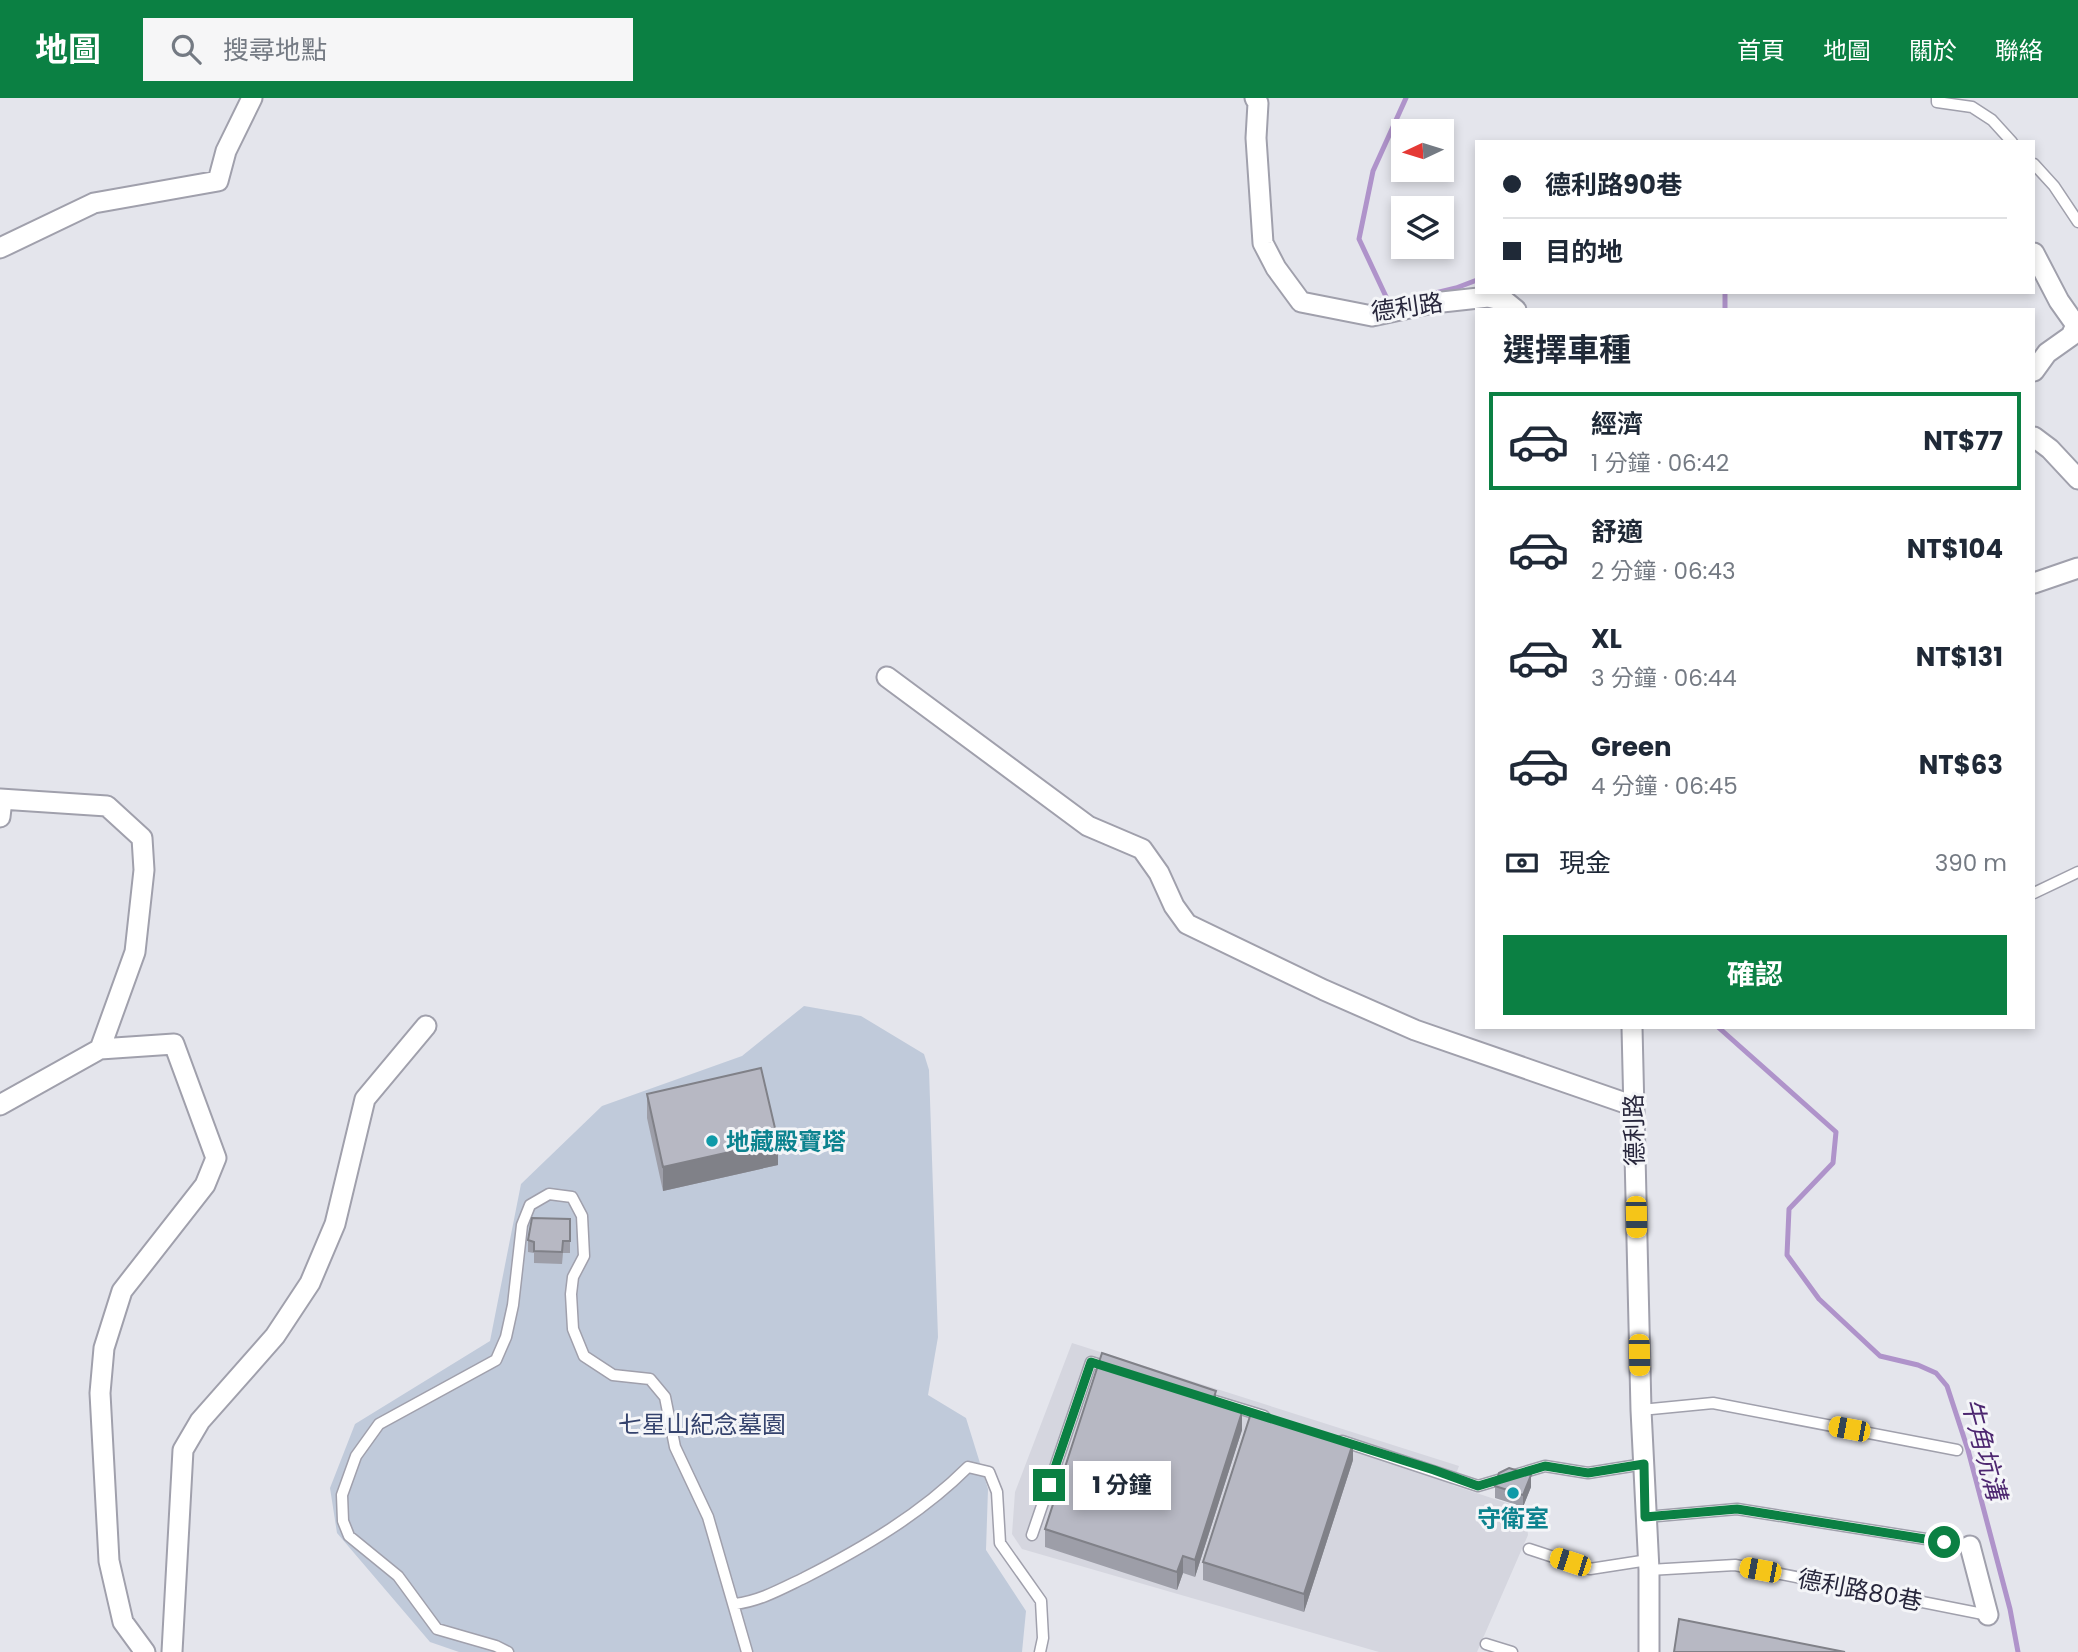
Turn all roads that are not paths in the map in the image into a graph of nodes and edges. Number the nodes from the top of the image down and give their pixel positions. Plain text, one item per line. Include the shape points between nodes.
1 (252, 98) edge
2 (1255, 98) edge
3 (1937, 98) edge
4 (2010, 140) edge
5 (2035, 165) edge
6 (2078, 222) edge
7 (0, 248) edge
8 (2035, 255) edge
9 (1513, 308) edge
10 (2035, 370) edge
11 (2035, 437) edge
12 (2078, 480) edge
13 (2078, 568) edge
14 (2035, 583) edge
15 (887, 677) dead end
16 (1, 805) edge
17 (2078, 872) edge
18 (2035, 893) edge
19 (426, 1027) dead end
20 (1633, 1029) edge
21 (100, 1049) junction
22 (0, 1105) edge
23 (1634, 1106) junction
24 (1118, 1370) edge
25 (1197, 1395) edge
26 (1641, 1410) junction
27 (1276, 1420) edge
28 (1329, 1437) edge
29 (1957, 1450) dead end
30 (1644, 1464) junction
31 (1645, 1517) junction
32 (1032, 1535) dead end
33 (1970, 1546) joint
34 (1529, 1549) dead end
35 (1648, 1565) junction
36 (735, 1604) junction
37 (1988, 1615) joint
38 (1486, 1644) dead end
39 (145, 1652) edge
40 (172, 1652) edge
41 (508, 1652) edge
42 (747, 1652) edge
43 (1040, 1652) edge
44 (1512, 1652) edge
45 (1649, 1652) edge

1 - 7 street via 226,151 218,181 94,203
2 - 9 street, 德利路 via 1263,243 1301,302 1372,316 1488,297
3 - 4 lane via 1937,102 1972,107
5 - 6 lane
8 - 10 street via 2076,325 2071,336 2047,353
11 - 12 street
13 - 14 street
15 - 23 street via 1088,826 1142,849 1187,924 1415,1030
16 - 21 street via 107,806 142,838 144,870 135,952
17 - 18 lane
19 - 40 street via 365,1099 335,1224 310,1283 275,1336 200,1421 183,1450
20 - 23 street, 德利路
21 - 22 street
21 - 39 street via 174,1044 216,1158 205,1185 122,1291 104,1348 100,1392 108,1561 123,1622
23 - 26 street, 德利路
24 - 32 lane via 1091,1362
25 - 27 lane
26 - 29 lane via 1713,1403
26 - 30 street, 德利路
28 - 30 lane via 1478,1486 1545,1466 1588,1473
30 - 31 street, 德利路
31 - 33 lane via 1737,1509
31 - 35 street, 德利路
33 - 37 street
34 - 35 lane, 德利路80巷 via 1590,1569
35 - 37 lane, 德利路80巷 via 1735,1565
35 - 45 street, 德利路
36 - 41 lane via 708,1517 675,1447 665,1397 650,1379 614,1375 584,1356 573,1329 571,1294 573,1277 584,1256 582,1216 572,1197 549,1194 530,1205 522,1225 513,1305 496,1360 379,1424 356,1456 342,1495 349,1536 398,1576 437,1629
36 - 42 lane
36 - 43 lane via 756,1601 856,1552 942,1493 968,1467 989,1472 997,1492 1000,1543 1041,1601
38 - 44 lane

